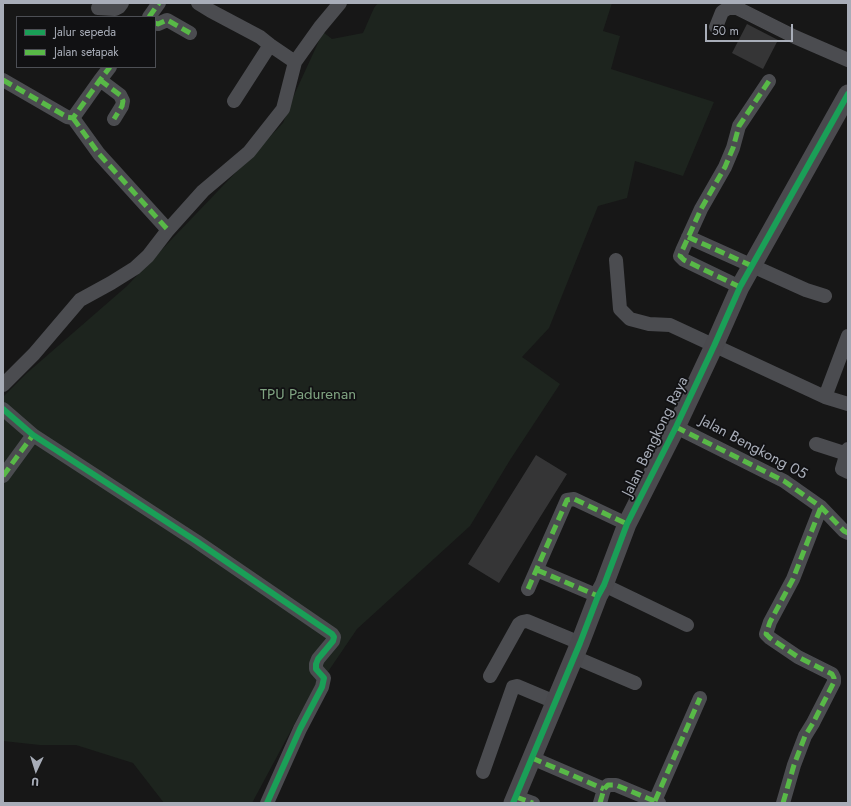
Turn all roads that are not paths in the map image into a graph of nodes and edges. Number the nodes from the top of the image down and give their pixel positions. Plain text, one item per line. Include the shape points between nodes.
1 (122, 3) edge
2 (159, 3) edge
3 (198, 3) edge
4 (340, 3) edge
5 (98, 8) dead end
6 (150, 16) edge
7 (156, 23) edge
8 (716, 27) dead end
9 (190, 33) dead end
10 (270, 45) junction
11 (848, 60) edge
12 (295, 62) junction
13 (109, 68) edge
14 (3, 80) edge
15 (100, 80) junction
16 (769, 81) dead end
17 (848, 94) edge
18 (234, 101) dead end
19 (73, 118) junction
20 (114, 119) dead end
21 (168, 230) junction
22 (688, 237) junction
23 (616, 260) dead end
24 (752, 266) junction
25 (740, 287) junction
26 (825, 296) dead end
27 (848, 336) edge
28 (714, 346) junction
29 (3, 385) edge
30 (825, 397) junction
31 (848, 404) edge
32 (3, 409) edge
33 (676, 427) junction
34 (32, 435) junction
35 (816, 444) dead end
36 (847, 451) edge
37 (848, 472) edge
38 (3, 476) edge
39 (821, 507) junction
40 (628, 524) junction
41 (848, 533) edge
42 (537, 570) junction
43 (528, 589) dead end
44 (601, 591) junction
45 (687, 625) dead end
46 (577, 650) junction
47 (490, 676) dead end
48 (634, 683) dead end
49 (700, 698) dead end
50 (555, 702) junction
51 (532, 758) junction
52 (483, 772) dead end
53 (604, 789) junction
54 (521, 801) edge
55 (657, 802) edge
56 (267, 803) edge
57 (600, 803) edge
58 (783, 803) edge

1 - 5 street via 115,9
2 - 6 street
3 - 10 street
4 - 12 street
7 - 9 street via 167,20
8 - 11 street via 722,12 728,8 737,8
10 - 12 street
10 - 18 street
12 - 21 street via 283,109 248,152 203,191
13 - 15 street
14 - 19 street
15 - 19 street
15 - 20 street via 120,95 123,101
16 - 22 street via 739,126 726,167
17 - 24 street, Jalan Bengkong Raya
19 - 21 street via 99,154
21 - 29 street via 135,268 80,300 34,354
22 - 24 street
22 - 25 street via 680,256 684,260
23 - 28 street via 620,309 630,319 670,326
24 - 25 street, Jalan Bengkong Raya
24 - 26 street
25 - 28 street, Jalan Bengkong Raya
27 - 30 street
28 - 30 street
28 - 33 street, Jalan Bengkong Raya
30 - 31 street
32 - 34 street
33 - 39 street, Jalan Bengkong 05 via 784,481
33 - 40 street, Jalan Bengkong Raya
34 - 38 street
34 - 56 street via 196,541 334,637 316,664 316,669 324,678 322,687
35 - 36 street
36 - 37 street via 842,469
39 - 41 street, Jalan Bengkong 05
39 - 58 street via 793,579 766,634 798,657 832,674 834,678 805,736
40 - 42 street via 574,499 567,500
40 - 44 street, Jalan Bengkong Raya
42 - 43 street
42 - 44 street
44 - 45 street
44 - 46 street, Jalan Bengkong Raya
46 - 47 street via 526,621 522,622
46 - 48 street
46 - 50 street, Jalan Bengkong Raya
49 - 55 street
50 - 51 street, Jalan Bengkong Raya
50 - 52 street via 517,686 513,687
51 - 53 street
51 - 54 street, Jalan Bengkong Raya
53 - 55 street via 608,785 616,785
53 - 57 street

